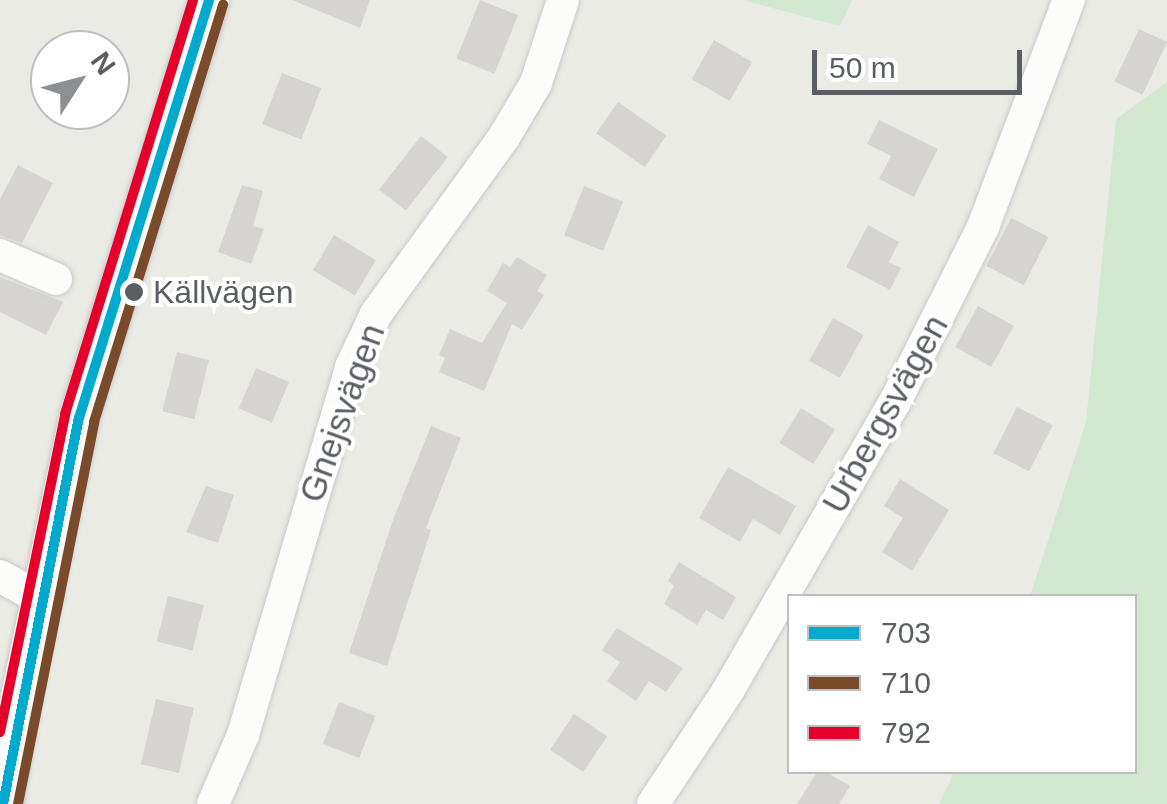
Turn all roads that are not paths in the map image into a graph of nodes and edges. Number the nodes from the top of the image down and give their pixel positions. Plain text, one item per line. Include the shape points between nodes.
1 (209, 0) edge
2 (563, 0) edge
3 (1069, 0) edge
4 (0, 255) edge
5 (56, 279) dead end
6 (0, 576) edge
7 (41, 599) junction
8 (4, 804) edge
9 (213, 804) edge
10 (653, 804) edge

1 - 7 street via 79,418
2 - 9 street, Gnejsvägen via 536,83 376,314 351,368 243,735
3 - 10 street, Urbergsvägen via 983,227 920,354 729,688
4 - 5 street
6 - 7 street
7 - 8 street

